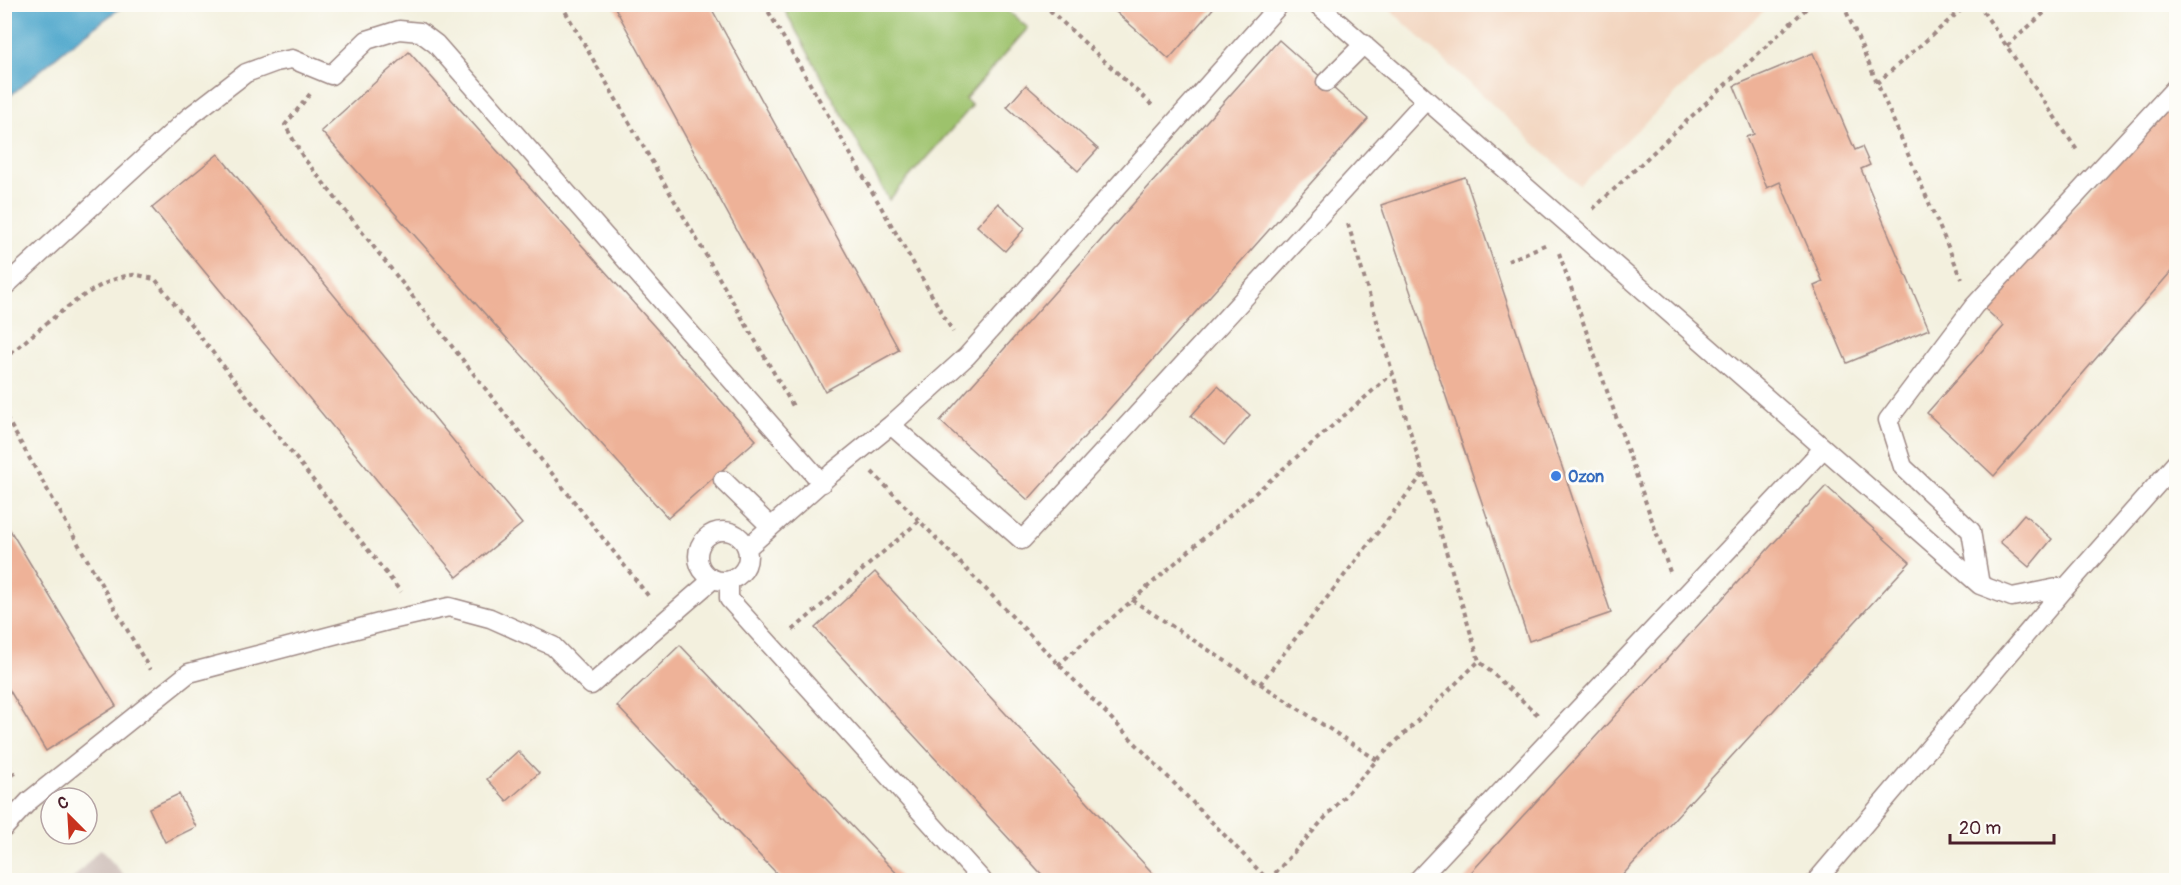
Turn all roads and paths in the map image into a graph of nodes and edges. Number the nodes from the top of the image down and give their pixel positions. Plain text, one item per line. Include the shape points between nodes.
1 (561, 4) edge
2 (764, 4) edge
3 (1043, 4) edge
4 (1280, 4) edge
5 (1317, 4) edge
6 (1811, 4) edge
7 (1843, 4) edge
8 (1968, 4) edge
9 (1978, 4) edge
10 (2054, 4) edge
11 (1364, 44) junction
12 (2007, 46) junction
13 (331, 75) junction
14 (1326, 82) dead end
15 (1877, 83) junction
16 (2176, 87) edge
17 (1426, 100) junction
18 (1173, 124) junction
19 (2094, 175) junction
20 (1339, 195) junction
21 (1572, 228) junction
22 (1555, 241) junction
23 (1508, 261) dead end
24 (4, 287) edge
25 (1974, 306) junction
26 (967, 356) junction
27 (4, 358) edge
28 (1393, 373) junction
29 (4, 409) edge
30 (796, 412) dead end
31 (891, 425) junction
32 (1823, 449) junction
33 (855, 454) junction
34 (2176, 463) edge
35 (1423, 474) junction
36 (723, 480) dead end
37 (822, 483) junction
38 (919, 521) junction
39 (771, 527) junction
40 (747, 548) junction
41 (721, 580) junction
42 (1980, 585) junction
43 (2067, 585) junction
44 (1132, 600) junction
45 (1680, 601) junction
46 (418, 614) junction
47 (667, 619) junction
48 (772, 648) junction
49 (1479, 661) junction
50 (1059, 664) junction
51 (1260, 684) junction
52 (163, 694) junction
53 (1557, 732) junction
54 (1377, 760) junction
55 (4, 828) edge
56 (982, 880) edge
57 (1269, 880) edge
58 (1418, 880) edge
59 (1817, 880) edge

1 - 30 path
2 - 26 path
3 - 18 path
4 - 18 lane
5 - 11 lane
6 - 21 path
7 - 15 path
8 - 15 path
9 - 12 path
10 - 12 path
11 - 14 lane
11 - 17 lane
12 - 19 path
13 - 24 lane via 292,59 246,73 189,117
13 - 37 lane via 367,40 399,30 420,32 436,44
13 - 47 path via 285,125 303,157
15 - 25 path
16 - 19 lane
17 - 20 lane
17 - 21 lane
18 - 26 lane
19 - 25 lane
20 - 28 path
20 - 31 lane via 1022,540
21 - 22 path
21 - 32 lane
22 - 23 path
22 - 45 path
25 - 42 lane via 1888,420 1903,467 1971,531
26 - 31 lane
27 - 46 path via 79,298 102,285 133,275 155,279
28 - 35 path
28 - 44 path
29 - 52 path
31 - 33 lane
32 - 42 lane
32 - 45 lane
33 - 37 lane
33 - 38 path
34 - 43 lane
35 - 49 path
35 - 51 path
36 - 39 lane
37 - 39 lane
38 - 48 path
38 - 50 path
39 - 40 lane
40 - 41 lane via 743,572
40 - 41 lane via 729,532 706,537 698,552 700,568
41 - 47 lane
41 - 48 lane via 729,599
42 - 43 lane via 2012,597
43 - 59 lane
44 - 50 path
44 - 51 path
45 - 53 lane
46 - 47 lane via 449,607 490,618 553,646 591,685
46 - 52 lane via 189,673
48 - 56 lane
49 - 53 path
49 - 54 path
50 - 57 path
51 - 54 path
52 - 55 lane via 29,801
53 - 58 lane
54 - 57 path

